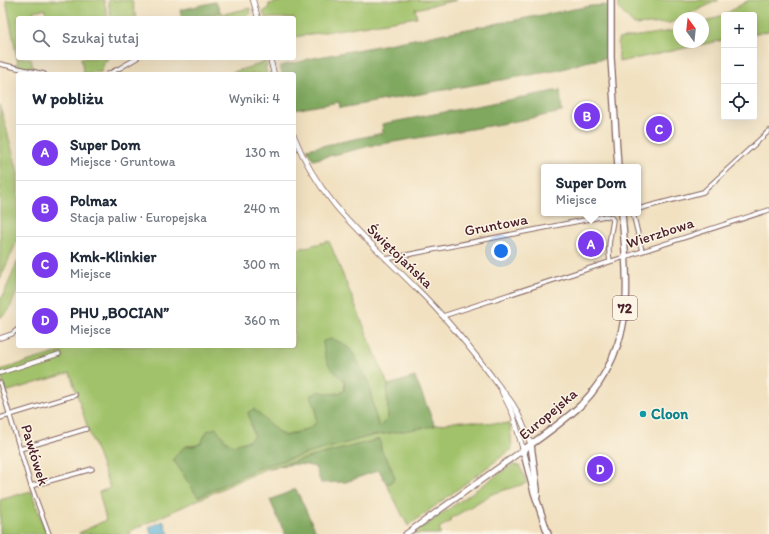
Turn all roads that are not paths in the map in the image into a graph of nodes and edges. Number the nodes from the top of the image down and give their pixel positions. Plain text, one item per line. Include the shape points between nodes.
1 (253, 0) edge
2 (611, 0) edge
3 (257, 16) edge
4 (134, 60) edge
5 (270, 60) edge
6 (0, 64) edge
7 (35, 72) edge
8 (112, 72) edge
9 (274, 72) edge
10 (769, 131) edge
11 (296, 140) edge
12 (618, 164) edge
13 (641, 208) edge
14 (769, 210) edge
15 (622, 216) edge
16 (634, 216) edge
17 (642, 251) junction
18 (625, 257) junction
19 (386, 259) junction
20 (610, 262) junction
21 (443, 316) junction
22 (16, 330) edge
23 (0, 338) edge
24 (59, 354) dead end
25 (0, 374) edge
26 (0, 383) edge
27 (499, 386) junction
28 (75, 394) dead end
29 (10, 415) junction
30 (0, 418) edge
31 (86, 429) dead end
32 (532, 445) junction
33 (20, 449) junction
34 (523, 450) junction
35 (92, 469) dead end
36 (31, 486) junction
37 (537, 499) junction
38 (49, 534) edge
39 (406, 534) edge
40 (548, 534) edge

1 - 3 street
2 - 12 main road via 611,52
4 - 8 street
5 - 9 street
6 - 7 street
10 - 13 street via 703,192
11 - 19 street, Świętojańska via 312,173 331,201 351,225
14 - 17 street, Wierzbowa
15 - 18 main road, Europejska / 72
16 - 17 street
17 - 18 street, Wierzbowa
18 - 20 street, Wierzbowa
18 - 32 main road, Europejska / 72 via 625,314 619,340 608,366 581,405
19 - 20 street, Gruntowa via 609,216 613,220 608,251
19 - 21 street, Świętojańska
20 - 21 street, Wierzbowa
21 - 27 street, Świętojańska
22 - 23 street
24 - 25 street
26 - 29 street, Pawłówek
27 - 32 street, Świętojańska via 517,411
27 - 34 street, Świętojańska via 512,414
28 - 29 street
29 - 30 street
29 - 33 street, Pawłówek
31 - 33 street
32 - 34 main road, Europejska / 72
32 - 37 main road, Świętojańska
33 - 36 street, Pawłówek
34 - 37 main road, Świętojańska
34 - 39 main road, Europejska
35 - 36 street
36 - 38 street, Pawłówek
37 - 40 main road, Świętojańska

